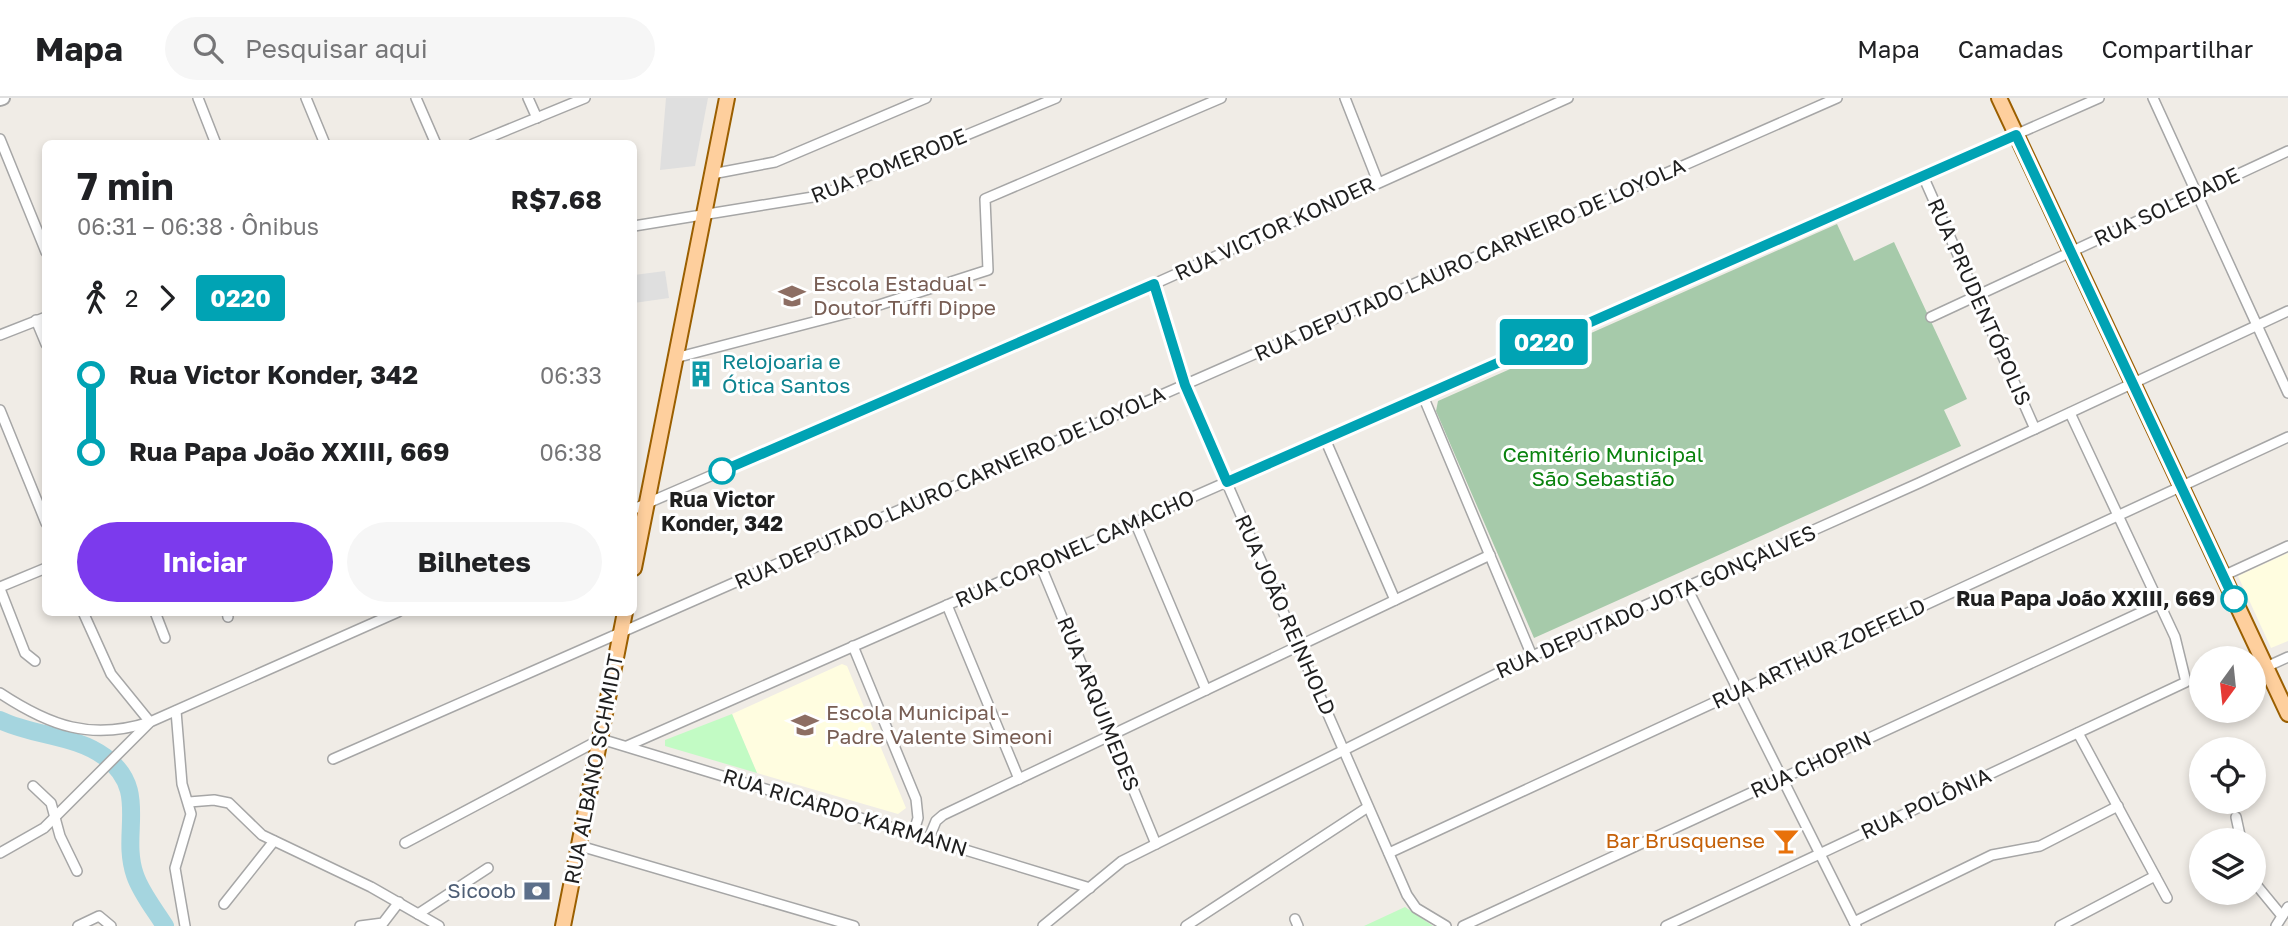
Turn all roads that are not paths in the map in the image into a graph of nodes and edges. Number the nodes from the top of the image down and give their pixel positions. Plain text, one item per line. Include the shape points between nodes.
1 (198, 98) edge
2 (306, 98) edge
3 (416, 98) edge
4 (528, 98) edge
5 (585, 98) edge
6 (727, 98) edge
7 (926, 98) edge
8 (1056, 98) edge
9 (1221, 98) edge
10 (1345, 98) edge
11 (1568, 98) edge
12 (1837, 98) edge
13 (1999, 98) edge
14 (2099, 98) edge
15 (2153, 98) edge
16 (537, 117) junction
17 (2016, 135) junction
18 (0, 139) edge
19 (214, 140) edge
20 (323, 140) edge
21 (434, 140) edge
22 (482, 140) edge
23 (2288, 151) edge
24 (712, 174) junction
25 (1923, 176) junction
26 (1378, 182) junction
27 (2197, 193) junction
28 (704, 213) junction
29 (637, 225) edge
30 (42, 242) edge
31 (2071, 252) junction
32 (1154, 284) junction
33 (1976, 296) junction
34 (2288, 311) edge
35 (1931, 317) dead end
36 (41, 318) edge
37 (2257, 325) junction
38 (0, 335) edge
39 (676, 358) junction
40 (2133, 383) junction
41 (1185, 385) junction
42 (2288, 393) edge
43 (1423, 396) junction
44 (0, 410) edge
45 (2070, 413) junction
46 (2035, 429) junction
47 (2288, 437) edge
48 (1325, 439) junction
49 (1227, 482) junction
50 (2181, 486) junction
51 (640, 506) edge
52 (42, 513) edge
53 (2118, 516) junction
54 (1135, 522) junction
55 (637, 537) edge
56 (2288, 546) edge
57 (1490, 555) junction
58 (1040, 564) junction
59 (42, 570) edge
60 (2223, 576) junction
61 (1686, 586) junction
62 (0, 588) edge
63 (1395, 600) junction
64 (2159, 604) junction
65 (947, 605) junction
66 (85, 616) edge
67 (157, 616) edge
68 (389, 616) edge
69 (624, 616) edge
70 (621, 633) junction
71 (165, 638) dead end
72 (853, 646) junction
73 (1298, 646) junction
74 (2256, 646) edge
75 (1532, 656) junction
76 (2288, 657) edge
77 (35, 661) dead end
78 (2266, 667) joint
79 (1206, 690) junction
80 (1739, 691) junction
81 (0, 693) edge
82 (176, 710) junction
83 (2288, 714) edge
84 (150, 722) junction
85 (2078, 733) junction
86 (1111, 735) junction
87 (601, 738) junction
88 (627, 746) junction
89 (1344, 750) junction
90 (333, 759) dead end
91 (1782, 778) junction
92 (1019, 779) junction
93 (33, 786) dead end
94 (189, 802) junction
95 (2118, 806) junction
96 (1368, 807) junction
97 (56, 817) junction
98 (2235, 817) dead end
99 (2238, 828) edge
100 (913, 834) junction
101 (929, 838) junction
102 (274, 841) junction
103 (405, 843) dead end
104 (1156, 844) junction
105 (580, 846) junction
106 (0, 853) edge
107 (1389, 853) junction
108 (1820, 854) junction
109 (488, 868) dead end
110 (78, 872) dead end
111 (2155, 876) junction
112 (1090, 888) junction
113 (2266, 897) edge
114 (2167, 898) dead end
115 (399, 902) junction
116 (223, 904) dead end
117 (2288, 907) edge
118 (418, 914) junction
119 (2282, 916) junction
120 (1855, 924) edge
121 (78, 926) edge
122 (111, 926) edge
123 (185, 926) edge
124 (360, 926) edge
125 (439, 926) edge
126 (563, 926) edge
127 (854, 926) edge
128 (1043, 926) edge
129 (1186, 926) edge
130 (1446, 926) edge
131 (1463, 926) edge
132 (1666, 926) edge
133 (2060, 926) edge
134 (2276, 926) edge

1 - 19 street
2 - 20 street
3 - 21 street
4 - 16 street
5 - 16 street
6 - 24 main road
7 - 24 street via 775,162
8 - 28 street, RUA POMERODE via 830,192 800,201
9 - 39 street via 985,199 988,270 879,305
10 - 26 street
11 - 26 street, RUA VICTOR KONDER
12 - 41 street, RUA DEPUTADO LAURO CARNEIRO DE LOYOLA
13 - 17 main road
14 - 17 street, RUA CORONEL CAMACHO
15 - 27 street
16 - 22 street
17 - 25 street, RUA CORONEL CAMACHO
17 - 31 main road
18 - 30 street
23 - 27 street, RUA SOLEDADE
24 - 28 main road
25 - 33 street, RUA PRUDENTÓPOLIS
25 - 43 street, RUA CORONEL CAMACHO
26 - 32 street, RUA VICTOR KONDER
27 - 31 street, RUA SOLEDADE
27 - 37 street
28 - 29 street, RUA POMERODE
28 - 39 main road
31 - 33 street, RUA SOLEDADE
31 - 40 main road
32 - 41 street, RUA JOÃO REINHOLD
32 - 51 street, RUA VICTOR KONDER
33 - 35 street, RUA SOLEDADE
33 - 46 street, RUA PRUDENTÓPOLIS
34 - 37 street, RUA DEPUTADO JOTA GONÇALVES
36 - 38 street
37 - 40 street, RUA DEPUTADO JOTA GONÇALVES
37 - 42 street
39 - 51 main road
40 - 45 street, RUA DEPUTADO JOTA GONÇALVES
40 - 50 main road
41 - 49 street, RUA JOÃO REINHOLD
41 - 70 street, RUA DEPUTADO LAURO CARNEIRO DE LOYOLA
43 - 48 street, RUA CORONEL CAMACHO
43 - 57 street
44 - 52 street
45 - 46 street, RUA DEPUTADO JOTA GONÇALVES
45 - 53 street
46 - 61 street, RUA DEPUTADO JOTA GONÇALVES
47 - 50 street, RUA ARTHUR ZOEFELD
48 - 49 street, RUA CORONEL CAMACHO
48 - 63 street
49 - 54 street, RUA CORONEL CAMACHO
49 - 73 street, RUA JOÃO REINHOLD
50 - 53 street, RUA ARTHUR ZOEFELD
50 - 60 main road
51 - 55 main road
53 - 64 street
53 - 80 street, RUA ARTHUR ZOEFELD
54 - 58 street, RUA CORONEL CAMACHO
54 - 79 street
56 - 60 street
57 - 63 street
57 - 75 street
58 - 65 street, RUA CORONEL CAMACHO
58 - 86 street, RUA ARQUIMEDES
59 - 62 street
60 - 74 main road
61 - 75 street, RUA DEPUTADO JOTA GONÇALVES
61 - 80 street
62 - 77 street via 25,653
63 - 73 street
64 - 85 street, RUA POLÔNIA via 2180,651 2186,682
64 - 91 street, RUA CHOPIN
65 - 72 street, RUA CORONEL CAMACHO
65 - 92 street
66 - 84 street via 111,674
67 - 71 street
68 - 82 street
69 - 70 main road, RUA ALBANO SCHMIDT
70 - 87 main road, RUA ALBANO SCHMIDT
70 - 90 street, RUA DEPUTADO LAURO CARNEIRO DE LOYOLA
72 - 88 street, RUA CORONEL CAMACHO
72 - 100 street via 916,799 918,818
73 - 79 street
73 - 89 street, RUA JOÃO REINHOLD
75 - 89 street, RUA DEPUTADO JOTA GONÇALVES
76 - 78 street
78 - 83 main road
79 - 86 street
80 - 91 street
80 - 107 street, RUA ARTHUR ZOEFELD
81 - 84 street via 25,709 75,729 112,731
82 - 84 street
82 - 94 street via 182,784
84 - 97 street
85 - 95 street
85 - 108 street, RUA POLÔNIA
86 - 92 street
86 - 104 street, RUA ARQUIMEDES
87 - 88 street, RUA RICARDO KARMANN
87 - 103 street
87 - 105 main road, RUA ALBANO SCHMIDT
88 - 100 street, RUA RICARDO KARMANN
89 - 96 street, RUA JOÃO REINHOLD
89 - 104 street, RUA DEPUTADO JOTA GONÇALVES
91 - 108 street
91 - 131 street, RUA CHOPIN
92 - 101 street via 943,815
93 - 97 street via 51,803
94 - 102 street via 229,803 254,829
94 - 123 street via 190,821 175,868
95 - 111 street
95 - 120 street via 2040,846 1992,855
96 - 107 street, RUA JOÃO REINHOLD
96 - 129 street
97 - 106 street via 32,838
97 - 110 street
98 - 99 street
100 - 101 street, RUA RICARDO KARMANN
101 - 112 street, RUA RICARDO KARMANN
102 - 115 street
102 - 116 street
104 - 112 street, RUA DEPUTADO JOTA GONÇALVES via 1122,861
105 - 126 main road, RUA ALBANO SCHMIDT
105 - 127 street
107 - 130 street, RUA JOÃO REINHOLD via 1411,902
108 - 120 street
108 - 132 street, RUA POLÔNIA
109 - 118 street
111 - 114 street
111 - 133 street
112 - 128 street, RUA DEPUTADO JOTA GONÇALVES
113 - 119 street
115 - 118 street
115 - 124 street via 383,923
117 - 119 street
118 - 125 street
119 - 134 street
121 - 122 street via 99,916

